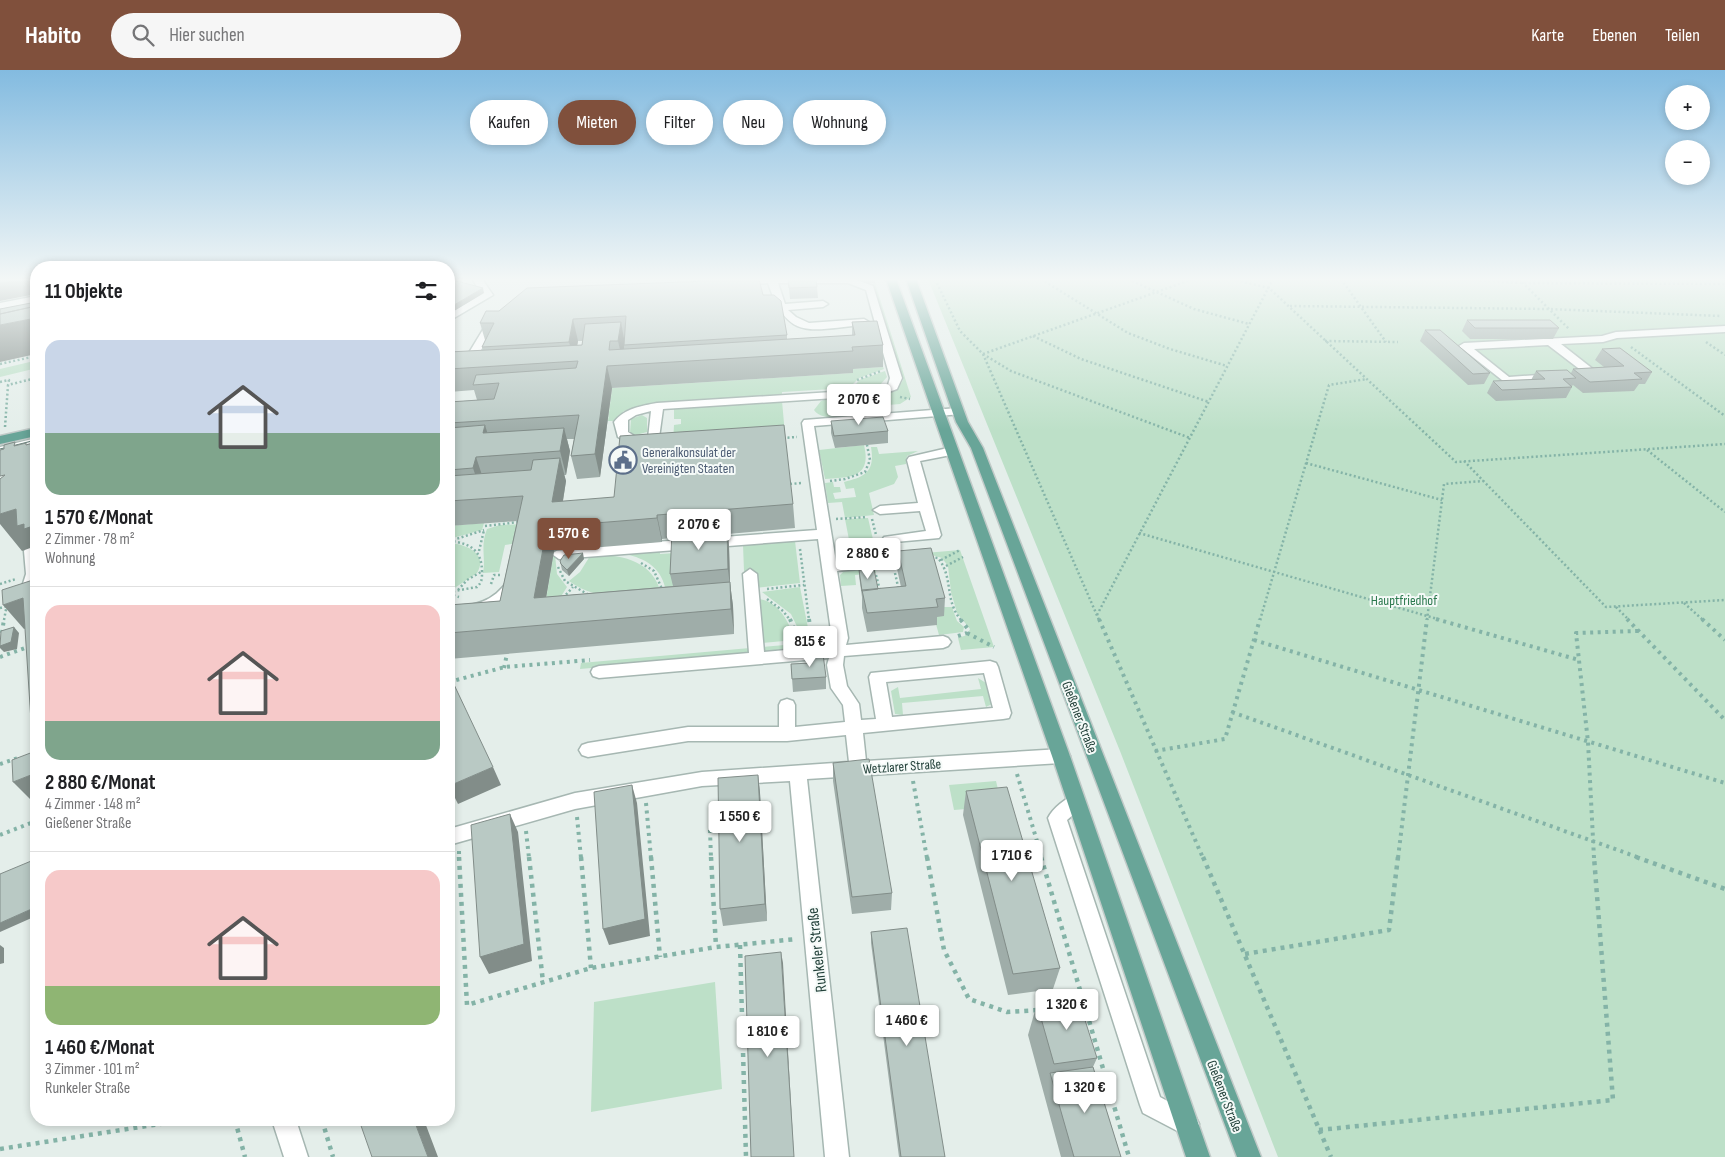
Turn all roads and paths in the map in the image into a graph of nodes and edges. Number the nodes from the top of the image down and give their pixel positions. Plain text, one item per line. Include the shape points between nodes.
1 (488, 330) edge
2 (882, 330) edge
3 (909, 330) edge
4 (929, 330) edge
5 (961, 330) edge
6 (1049, 330) edge
7 (1122, 330) edge
8 (1246, 330) edge
9 (1313, 330) edge
10 (1378, 330) edge
11 (1573, 330) edge
12 (1712, 330) edge
13 (1616, 335) junction
14 (1033, 336) junction
15 (1603, 339) junction
16 (1324, 340) junction
17 (1386, 342) junction
18 (1398, 342) dead end
19 (1551, 342) junction
20 (983, 354) junction
21 (30, 357) edge
22 (0, 364) edge
23 (455, 365) edge
24 (1227, 366) junction
25 (888, 370) dead end
26 (1368, 379) junction
27 (30, 380) edge
28 (0, 382) edge
29 (854, 382) dead end
30 (8, 385) junction
31 (1209, 402) junction
32 (657, 406) dead end
33 (806, 410) junction
34 (958, 412) junction
35 (938, 413) junction
36 (6, 415) dead end
37 (1725, 416) edge
38 (30, 433) edge
39 (810, 436) junction
40 (1190, 438) junction
41 (775, 439) edge
42 (0, 440) edge
43 (30, 444) edge
44 (1725, 444) edge
45 (868, 445) dead end
46 (1646, 449) junction
47 (0, 451) edge
48 (952, 451) junction
49 (30, 454) edge
50 (0, 461) edge
51 (1464, 461) junction
52 (1306, 463) junction
53 (816, 482) junction
54 (1483, 482) junction
55 (790, 484) edge
56 (1442, 500) junction
57 (926, 506) junction
58 (880, 510) dead end
59 (1725, 512) edge
60 (527, 522) edge
61 (485, 526) junction
62 (823, 527) junction
63 (1139, 533) junction
64 (798, 536) junction
65 (455, 539) edge
66 (889, 540) dead end
67 (455, 542) edge
68 (960, 550) dead end
69 (479, 551) junction
70 (963, 557) dead end
71 (559, 558) joint
72 (926, 558) joint
73 (941, 560) junction
74 (637, 561) dead end
75 (887, 561) junction
76 (946, 566) junction
77 (828, 567) junction
78 (516, 571) edge
79 (481, 572) junction
80 (1274, 572) junction
81 (750, 574) dead end
82 (866, 575) edge
83 (804, 585) junction
84 (477, 587) junction
85 (573, 587) junction
86 (30, 590) edge
87 (458, 590) junction
88 (481, 590) dead end
89 (752, 590) junction
90 (455, 591) edge
91 (664, 597) edge
92 (881, 597) edge
93 (596, 598) edge
94 (901, 600) edge
95 (1725, 600) edge
96 (558, 602) edge
97 (1684, 603) junction
98 (7, 604) edge
99 (1616, 607) junction
100 (455, 613) edge
101 (1096, 616) junction
102 (1428, 617) junction
103 (1638, 631) junction
104 (967, 633) junction
105 (1, 640) edge
106 (1254, 640) junction
107 (1725, 640) edge
108 (798, 641) dead end
109 (943, 642) joint
110 (30, 646) edge
111 (994, 647) dead end
112 (838, 650) junction
113 (813, 653) junction
114 (507, 654) dead end
115 (0, 657) edge
116 (756, 658) junction
117 (1579, 660) junction
118 (504, 668) dead end
119 (599, 672) dead end
120 (1419, 690) junction
121 (787, 704) dead end
122 (1232, 712) junction
123 (1725, 720) edge
124 (885, 724) junction
125 (853, 727) junction
126 (786, 734) junction
127 (1588, 742) junction
128 (588, 750) dead end
129 (1155, 751) junction
130 (27, 755) edge
131 (1061, 756) junction
132 (1012, 759) junction
133 (0, 764) edge
134 (910, 766) junction
135 (858, 769) junction
136 (798, 773) junction
137 (1409, 776) junction
138 (1725, 783) edge
139 (645, 789) junction
140 (575, 800) junction
141 (30, 823) edge
142 (710, 830) dead end
143 (526, 831) dead end
144 (0, 835) edge
145 (455, 835) edge
146 (1592, 843) junction
147 (455, 848) edge
148 (1725, 889) edge
149 (815, 938) junction
150 (740, 945) junction
151 (716, 948) junction
152 (1245, 954) junction
153 (660, 957) junction
154 (591, 968) junction
155 (543, 982) junction
156 (1045, 1010) edge
157 (147, 1126) edge
158 (237, 1126) edge
159 (286, 1126) edge
160 (324, 1126) edge
161 (1319, 1130) junction
162 (0, 1149) edge
163 (245, 1157) edge
164 (296, 1157) edge
165 (333, 1157) edge
166 (746, 1157) edge
167 (837, 1157) edge
168 (1129, 1157) edge
169 (1198, 1157) edge
170 (1248, 1157) edge
171 (1331, 1157) edge

1 - 23 street via 471,358
2 - 33 street via 896,378 892,387
3 - 35 main road
4 - 34 main road, Gießener Straße
5 - 20 path via 971,347
6 - 14 path
7 - 24 path
8 - 24 path
9 - 16 path
10 - 17 path
11 - 15 path
12 - 13 street
13 - 15 street
13 - 37 path
14 - 20 path
14 - 31 path via 1081,359
15 - 19 street
16 - 17 path
16 - 26 path
17 - 18 path
19 - 19 street via 1464,346 1507,381 1592,373
20 - 40 path via 1011,371
20 - 101 path
21 - 22 path
24 - 31 path
25 - 29 path via 873,372
26 - 51 path via 1456,462
26 - 52 path via 1329,385
27 - 30 path
28 - 30 path via 9,380
30 - 36 path
31 - 40 path
32 - 33 street
33 - 35 street
33 - 39 street
34 - 35 street
34 - 170 main road, Gießener Straße via 977,448
35 - 48 main road
38 - 42 main road
39 - 41 path
39 - 53 street
40 - 63 path
43 - 47 street
44 - 46 path
45 - 53 path via 870,460 864,472 845,479
46 - 51 path
46 - 59 path
48 - 57 street via 913,460
48 - 131 main road
49 - 50 main road
51 - 54 path
52 - 56 path
52 - 80 path
53 - 55 path
53 - 62 street
54 - 56 path via 1444,484
54 - 99 path via 1606,607
56 - 102 path
57 - 58 street
57 - 66 street via 934,536
60 - 61 path
61 - 65 path
61 - 69 path
62 - 64 street
62 - 75 path via 871,516
62 - 77 street
63 - 80 path
63 - 101 path
64 - 71 street
64 - 83 path
67 - 69 path
68 - 73 path
69 - 79 path
70 - 76 path
71 - 85 path via 558,571
72 - 73 path
72 - 75 street
73 - 76 path
74 - 91 path via 654,571
75 - 77 street
75 - 94 path
76 - 104 path via 954,610 968,629
77 - 112 street via 840,638
78 - 100 street via 512,589 479,611
79 - 84 path via 482,580
79 - 87 path
80 - 102 path
80 - 106 path
81 - 89 street
82 - 92 path via 876,574
83 - 89 path
83 - 113 path
84 - 87 path
84 - 88 path
85 - 93 path
85 - 96 path
86 - 98 street
87 - 90 path
89 - 108 path via 777,605 792,620
89 - 116 street
95 - 97 path
97 - 99 path
97 - 107 path
98 - 105 path
99 - 103 path
101 - 129 path
102 - 117 path
102 - 120 path
103 - 117 path via 1576,633
103 - 123 path
104 - 109 path
104 - 111 path
106 - 120 path
106 - 122 path
109 - 112 street
110 - 115 path
112 - 113 street
112 - 125 street via 835,665 839,688 851,704
113 - 116 street
114 - 118 path
116 - 119 street
117 - 127 path
120 - 127 path
120 - 137 path
121 - 126 street
122 - 129 path via 1225,739
122 - 137 path
124 - 124 street via 1003,713 990,667 877,678
124 - 125 street
125 - 126 street
125 - 135 street
126 - 128 street via 688,734
127 - 138 path
127 - 146 path
129 - 152 path
130 - 133 path
131 - 132 street, Wetzlarer Straße
131 - 169 main road
132 - 134 street, Wetzlarer Straße
132 - 168 path via 1080,1006
134 - 135 street, Wetzlarer Straße
134 - 156 path via 944,950 969,998 1007,1012
135 - 136 street, Wetzlarer Straße
136 - 139 street, Wetzlarer Straße via 702,779
136 - 149 street, Runkeler Straße
137 - 146 path
137 - 152 path via 1389,930
139 - 140 street, Wetzlarer Straße
139 - 153 path
140 - 145 street, Wetzlarer Straße
140 - 154 path
141 - 144 path
142 - 151 path
143 - 155 path
146 - 148 path
146 - 161 path via 1613,1100
147 - 155 path via 467,1005
149 - 150 path
149 - 167 street, Runkeler Straße
150 - 151 path
150 - 166 path
151 - 153 path
152 - 161 path
153 - 154 path
154 - 155 path
157 - 162 path
158 - 163 path
159 - 164 street
160 - 165 path
161 - 171 path

